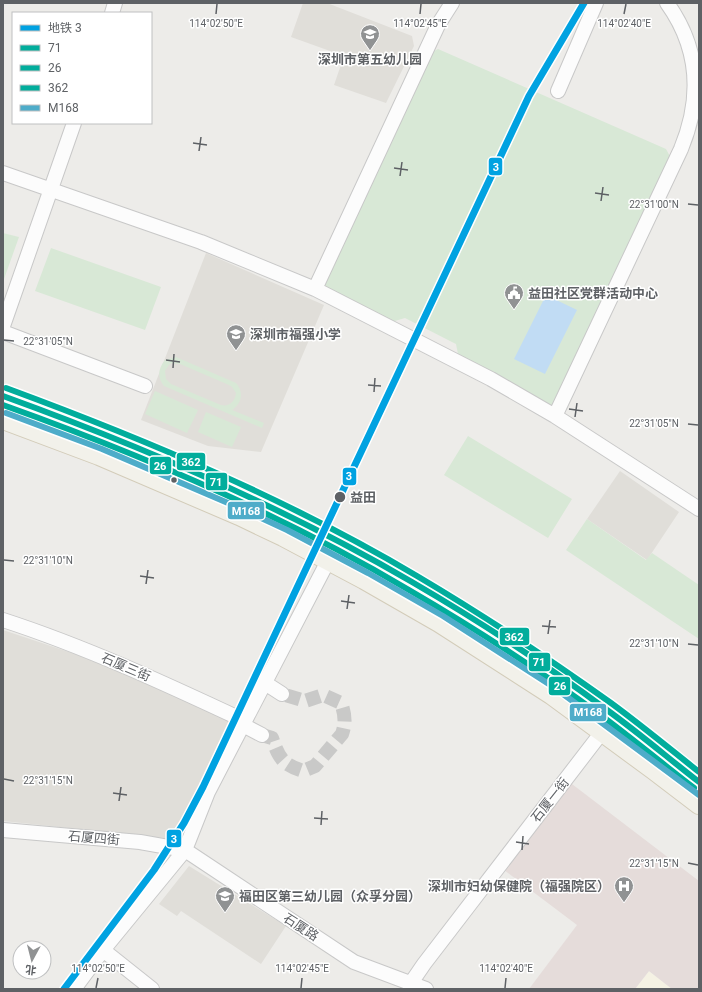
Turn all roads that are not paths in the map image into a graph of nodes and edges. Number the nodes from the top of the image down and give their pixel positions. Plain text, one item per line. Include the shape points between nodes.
1 (452, 3) edge
2 (596, 3) edge
3 (667, 3) edge
4 (558, 91) dead end
5 (74, 124) edge
6 (3, 173) edge
7 (51, 189) junction
8 (315, 289) junction
9 (3, 326) edge
10 (3, 332) edge
11 (145, 386) dead end
12 (3, 396) edge
13 (555, 416) junction
14 (3, 420) edge
15 (699, 510) edge
16 (328, 561) junction
17 (3, 620) edge
18 (264, 683) junction
19 (282, 694) tunnel mouth
20 (244, 723) junction
21 (602, 732) junction
22 (262, 735) tunnel mouth
23 (699, 780) edge
24 (699, 805) edge
25 (3, 830) edge
26 (185, 850) junction
27 (103, 950) junction
28 (411, 983) junction
29 (74, 989) edge
30 (152, 989) edge
31 (426, 989) edge

1 - 8 street via 438,25
2 - 4 street
3 - 13 street via 684,33 694,63 696,92 691,121 681,149
5 - 7 street
6 - 7 street
7 - 8 street via 201,242
7 - 9 street
8 - 13 street via 491,379
10 - 11 street
12 - 23 main road via 121,439 178,463 355,550 419,587 537,662 608,711
13 - 15 street
14 - 16 main road via 145,475 239,516
16 - 18 street
16 - 21 main road via 476,646 552,695
17 - 20 street, 石厦三街 via 172,686
18 - 19 street
18 - 20 street
20 - 22 street, 石厦三街
20 - 26 street via 208,792
21 - 24 main road
21 - 28 street, 石厦一街
25 - 26 street, 石厦四街 via 140,842
26 - 27 street
26 - 28 street, 石厦路 via 354,962
27 - 29 street
27 - 30 street
28 - 31 street, 石厦路

